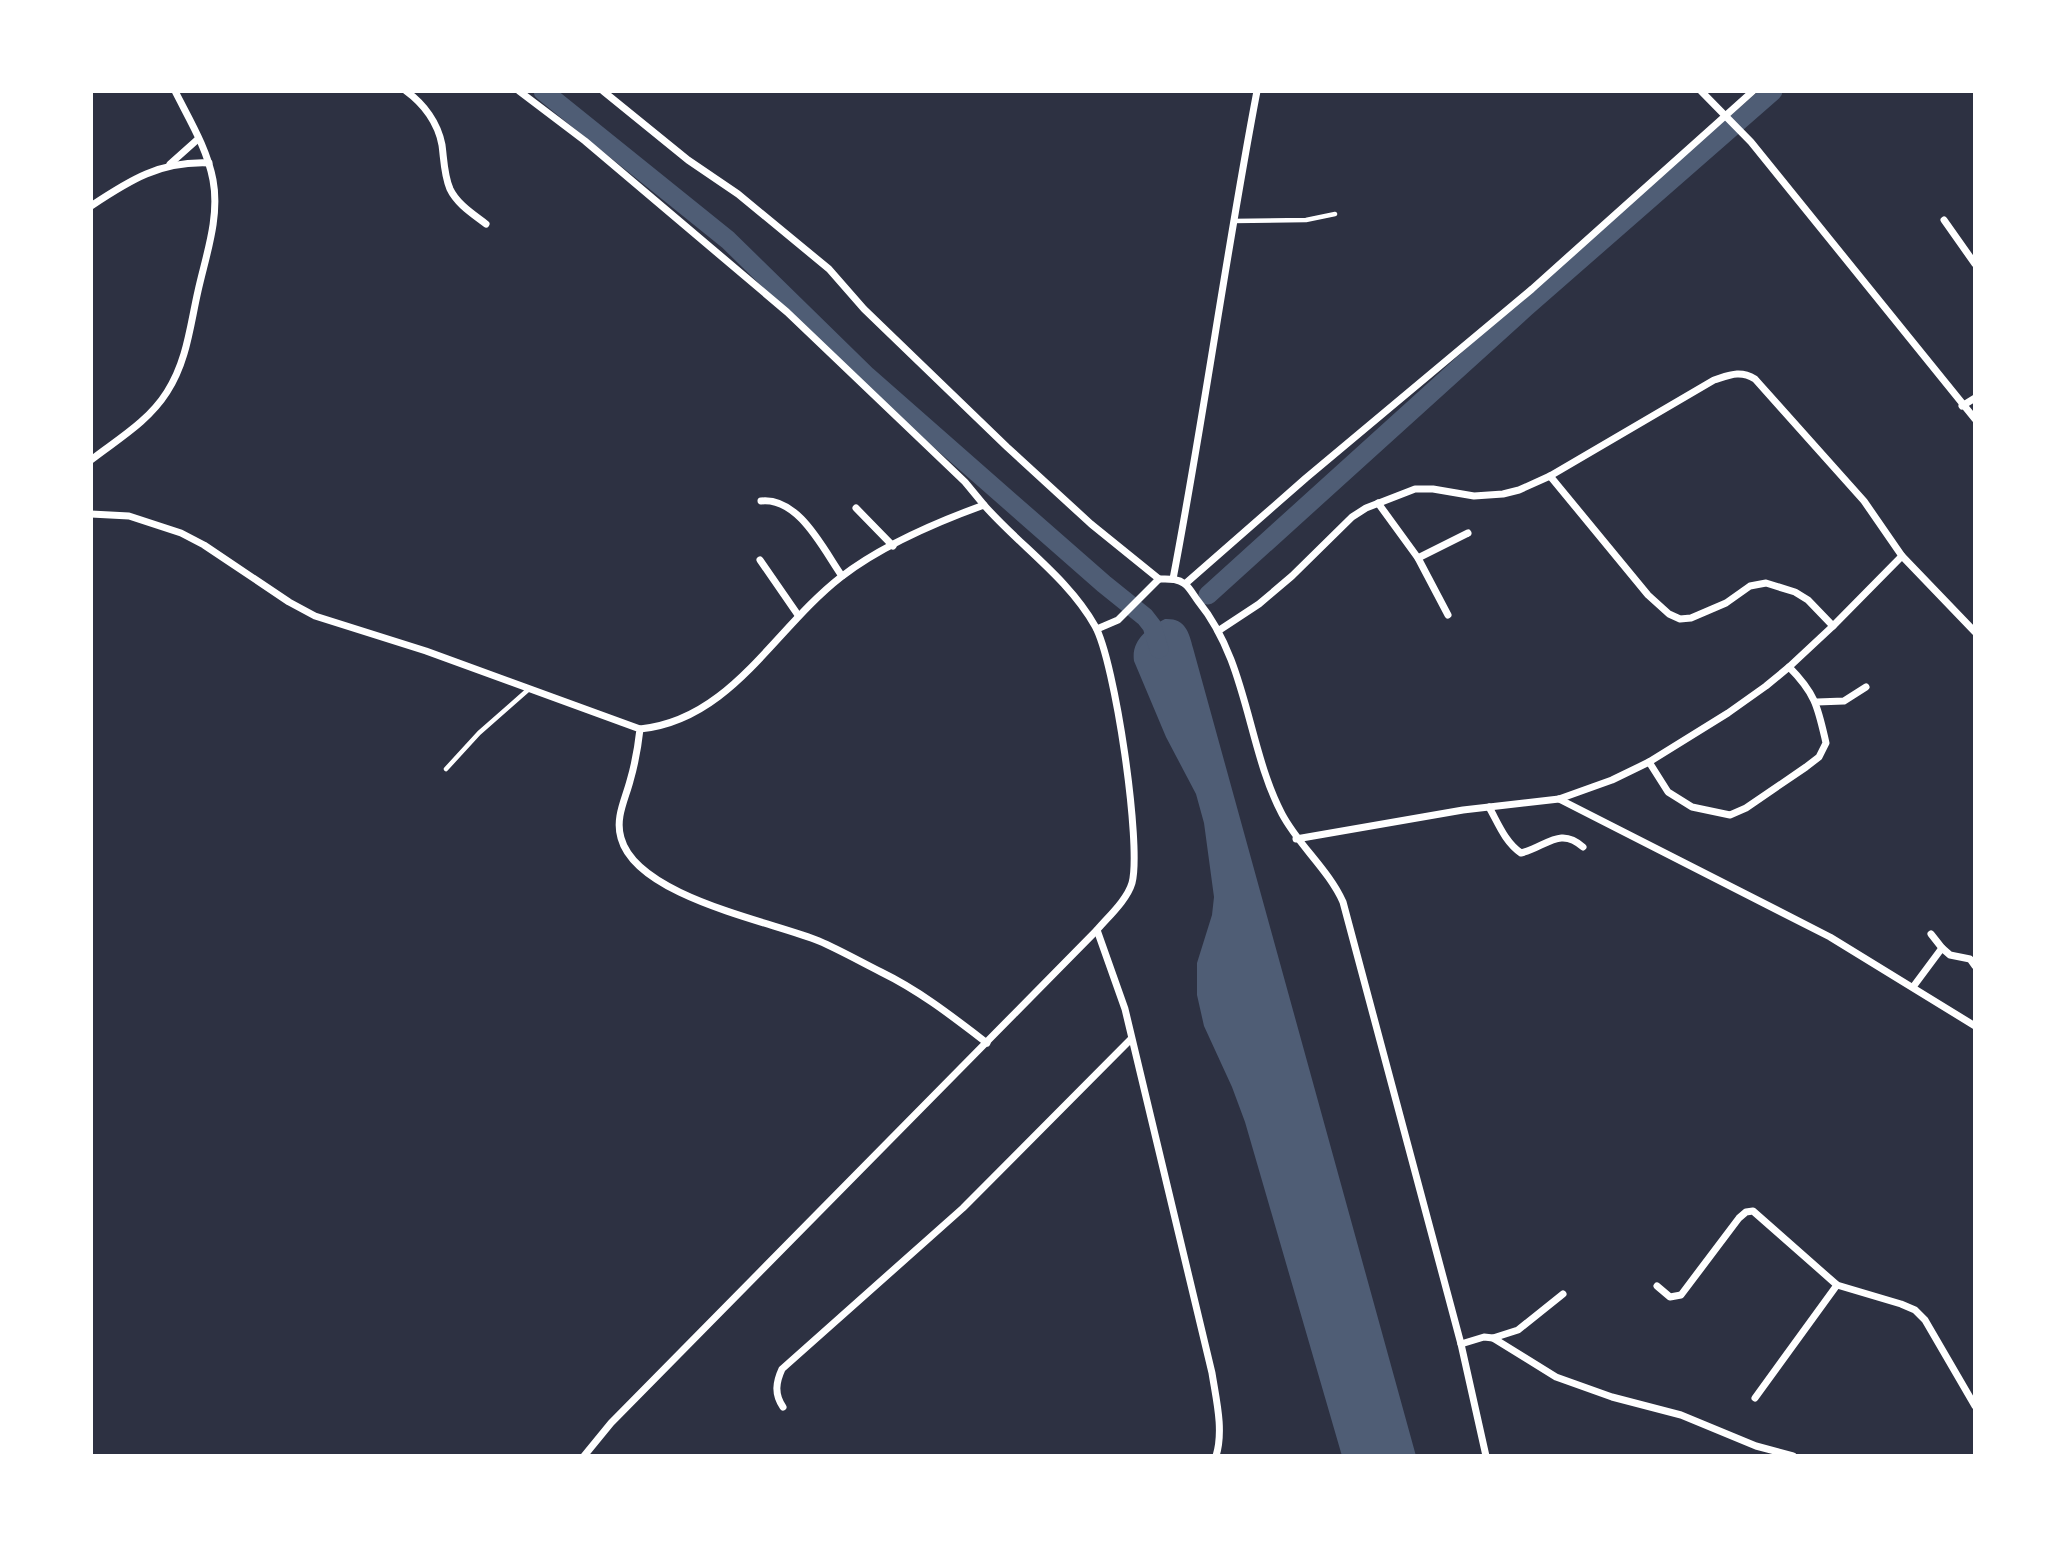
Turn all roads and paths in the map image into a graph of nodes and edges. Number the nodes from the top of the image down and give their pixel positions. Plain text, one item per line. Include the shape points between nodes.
1 (175, 91) edge
2 (406, 91) edge
3 (519, 91) edge
4 (603, 91) edge
5 (1257, 91) edge
6 (1701, 91) edge
7 (1753, 91) edge
8 (1728, 116) junction
9 (198, 139) junction
10 (209, 163) junction
11 (169, 165) junction
12 (91, 206) edge
13 (1335, 214) dead end
14 (1944, 220) dead end
15 (1233, 221) junction
16 (486, 223) dead end
17 (1975, 264) edge
18 (1975, 398) edge
19 (1962, 406) junction
20 (1975, 419) edge
21 (91, 460) edge
22 (1550, 476) junction
23 (761, 501) dead end
24 (1378, 503) junction
25 (984, 505) junction
26 (856, 508) dead end
27 (91, 514) edge
28 (1468, 533) dead end
29 (893, 546) junction
30 (1902, 556) junction
31 (1418, 558) junction
32 (760, 560) dead end
33 (842, 576) junction
34 (1159, 579) junction
35 (1174, 579) junction
36 (1185, 584) junction
37 (797, 615) junction
38 (1448, 615) dead end
39 (1833, 625) junction
40 (1097, 629) junction
41 (1218, 631) junction
42 (1975, 632) edge
43 (1789, 667) junction
44 (1866, 687) dead end
45 (529, 689) junction
46 (1816, 702) junction
47 (640, 729) junction
48 (1649, 762) junction
49 (446, 769) dead end
50 (1559, 799) junction
51 (1489, 807) junction
52 (1296, 839) junction
53 (1583, 848) dead end
54 (1097, 930) junction
55 (1931, 934) dead end
56 (1942, 948) junction
57 (1975, 966) edge
58 (1913, 987) junction
59 (1975, 1026) edge
60 (1131, 1039) junction
61 (987, 1043) junction
62 (1837, 1285) junction
63 (1657, 1286) dead end
64 (1563, 1294) dead end
65 (1493, 1338) junction
66 (1461, 1344) junction
67 (1755, 1398) dead end
68 (1975, 1406) edge
69 (783, 1407) dead end
70 (584, 1456) edge
71 (1216, 1456) edge
72 (1486, 1456) edge
73 (1793, 1456) edge

1 - 9 street
2 - 16 street via 422,104 436,129 451,191
3 - 25 street via 787,312 965,481
4 - 34 street via 829,269 1006,447
5 - 15 street
6 - 8 street
7 - 8 street
8 - 19 street
8 - 36 street
9 - 10 street
9 - 11 street
10 - 11 street
10 - 21 street via 214,224 182,361 150,413
11 - 12 street
13 - 15 lane via 1306,220
14 - 17 street
15 - 35 street
18 - 19 street
19 - 20 street
22 - 24 street via 1503,494 1474,496 1415,489
22 - 30 street via 1714,380 1746,374 1864,501
22 - 39 street via 1647,595 1669,614 1691,618 1726,603 1750,586 1766,583 1808,600
23 - 33 street via 778,501 797,515
24 - 31 street
24 - 41 street via 1352,517 1292,576
25 - 29 street
25 - 40 street via 1069,589
26 - 29 street
27 - 45 street via 129,516 181,533 315,616
28 - 31 street
29 - 33 street
30 - 39 street
30 - 42 street
31 - 38 street
32 - 37 street
33 - 37 street
34 - 35 street
34 - 40 street via 1118,620
35 - 36 street
36 - 41 street
37 - 47 street via 730,688 708,705 661,727
39 - 43 street
40 - 54 street via 1123,738 1133,837 1132,882
41 - 52 street via 1270,784
43 - 46 street
43 - 48 street via 1728,713
44 - 46 street via 1844,701
45 - 47 street
45 - 49 lane
46 - 48 street via 1826,743 1819,757 1730,815 1692,807 1668,792
47 - 61 street via 619,819 621,839 639,865 654,878 698,900 820,942 885,974 923,995
48 - 50 street
50 - 51 street
50 - 58 street via 1830,937
51 - 52 street
51 - 53 street via 1503,834 1521,853 1568,837
52 - 66 street via 1326,872 1343,902
54 - 60 street
54 - 61 street
55 - 56 street
56 - 57 street
56 - 58 street
58 - 59 street
60 - 69 street via 962,1208 782,1369 777,1390
60 - 71 street via 1212,1373 1218,1416
61 - 70 street
62 - 63 street via 1758,1213 1749,1211 1681,1295 1670,1297
62 - 67 street
62 - 68 street via 1915,1310 1926,1320
64 - 65 street via 1518,1330
65 - 66 street
65 - 73 street via 1556,1377
66 - 72 street

